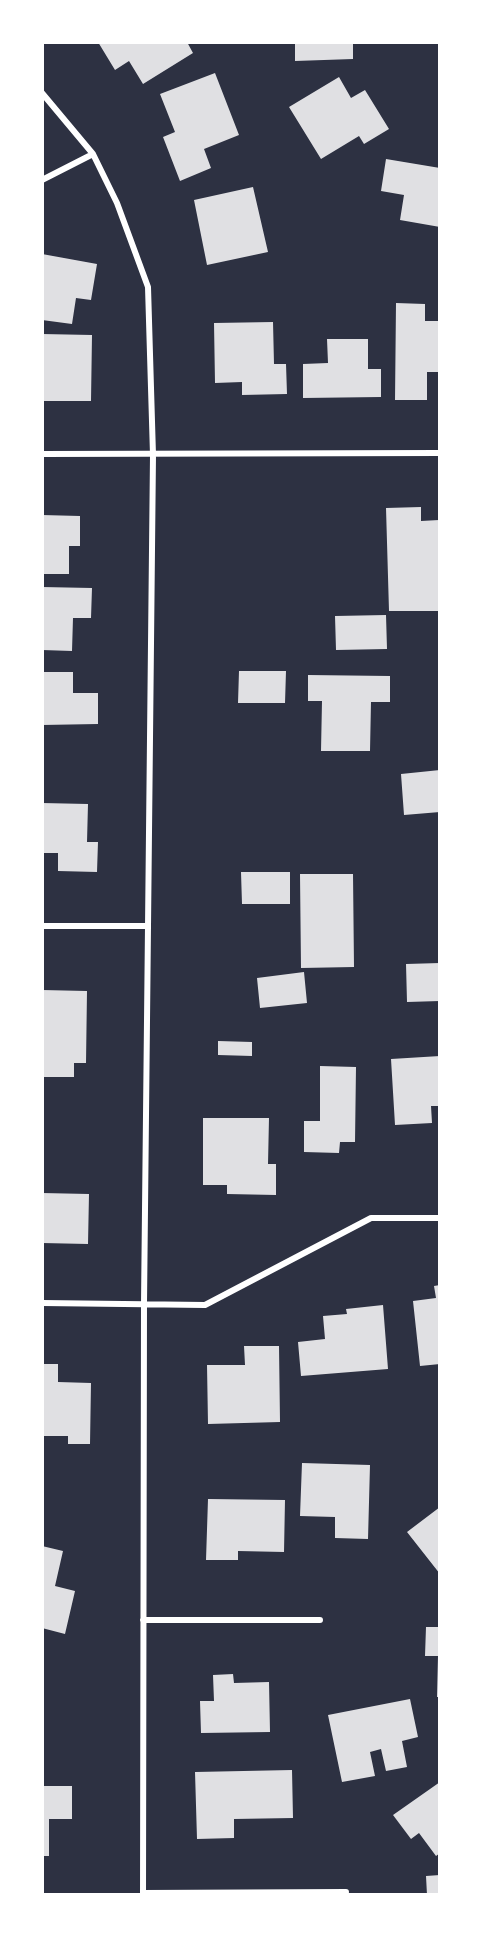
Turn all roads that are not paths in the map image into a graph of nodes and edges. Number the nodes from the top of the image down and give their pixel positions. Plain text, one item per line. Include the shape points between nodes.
1 (42, 93) edge
2 (93, 154) junction
3 (42, 180) edge
4 (42, 453) edge
5 (440, 453) edge
6 (153, 455) junction
7 (42, 926) edge
8 (148, 926) junction
9 (440, 1218) edge
10 (42, 1303) edge
11 (144, 1303) junction
12 (143, 1620) junction
13 (320, 1620) dead end
14 (346, 1892) dead end
15 (143, 1894) edge

1 - 2 street
2 - 3 street
2 - 6 street via 117,203 148,287
4 - 6 street
5 - 6 street
6 - 8 street
7 - 8 street
8 - 11 street
9 - 11 street via 371,1218 205,1305
10 - 11 street
11 - 12 street
12 - 13 street
12 - 15 street
14 - 15 street

